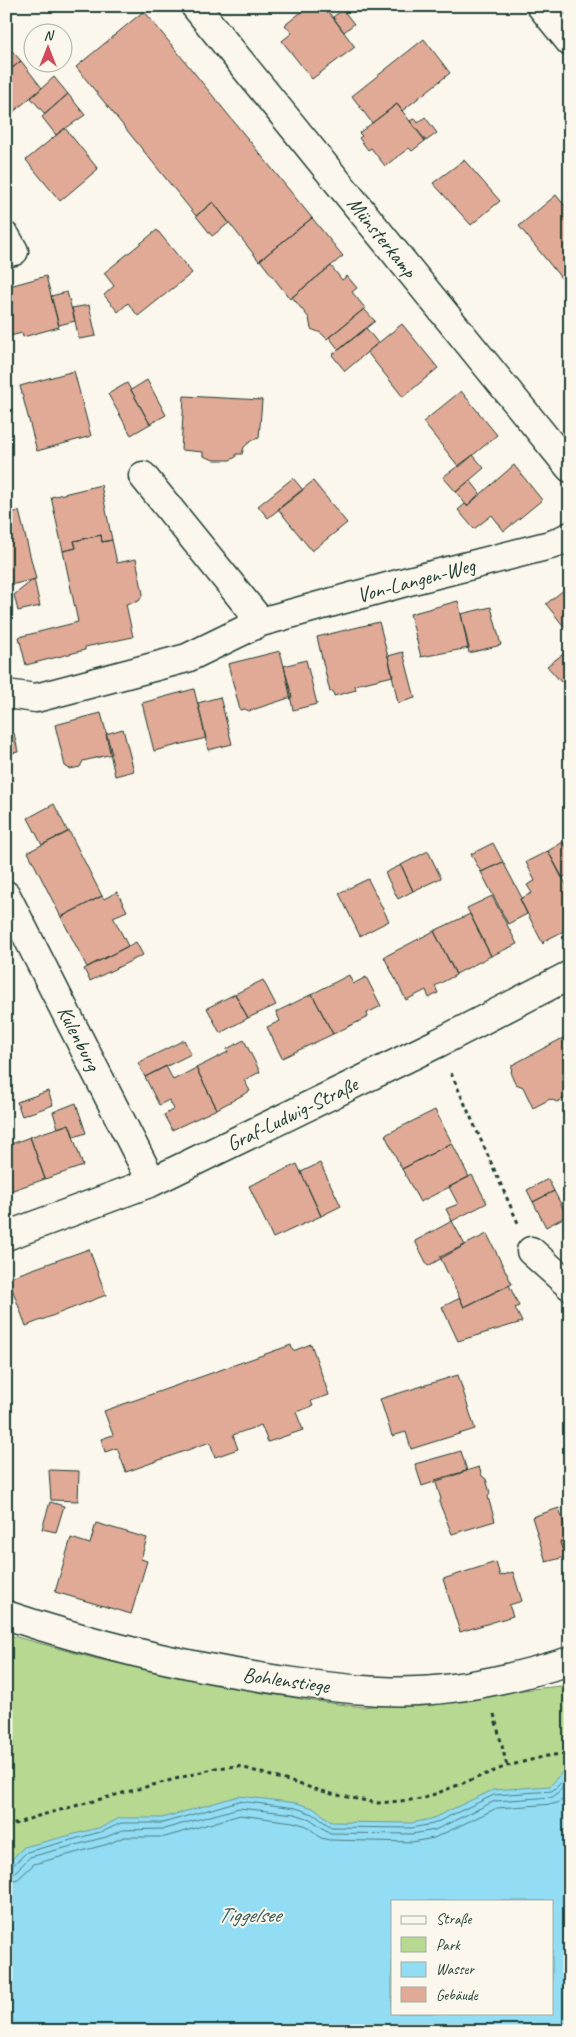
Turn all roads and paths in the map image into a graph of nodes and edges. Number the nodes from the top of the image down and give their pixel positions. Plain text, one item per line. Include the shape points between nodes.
1 (195, 6) edge
2 (541, 6) edge
3 (570, 42) edge
4 (6, 237) edge
5 (6, 253) edge
6 (570, 468) edge
7 (144, 476) dead end
8 (570, 536) edge
9 (261, 622) junction
10 (6, 694) edge
11 (6, 894) edge
12 (570, 974) edge
13 (438, 1043) junction
14 (152, 1182) junction
15 (6, 1236) edge
16 (530, 1251) joint
17 (570, 1286) edge
18 (6, 1615) edge
19 (570, 1661) edge
20 (486, 1682) junction
21 (570, 1754) edge
22 (507, 1766) junction
23 (6, 1827) edge

1 - 6 street, Münsterkamp
2 - 3 street
4 - 5 street via 14,251
7 - 9 street
8 - 9 street, Von-Langen-Weg via 554,544
9 - 10 street, Von-Langen-Weg via 187,658 36,698
11 - 14 street, Kulenburg
12 - 13 street, Graf-Ludwig-Straße
13 - 14 street, Graf-Ludwig-Straße
13 - 16 path
14 - 15 street, Graf-Ludwig-Straße
16 - 17 street
18 - 20 street, Bohlenstiege via 65,1634 191,1665 273,1679 352,1689 418,1691
19 - 20 street, Bohlenstiege
20 - 22 path
21 - 22 path via 551,1755
22 - 23 path via 422,1799 378,1803 332,1794 238,1766 216,1768

